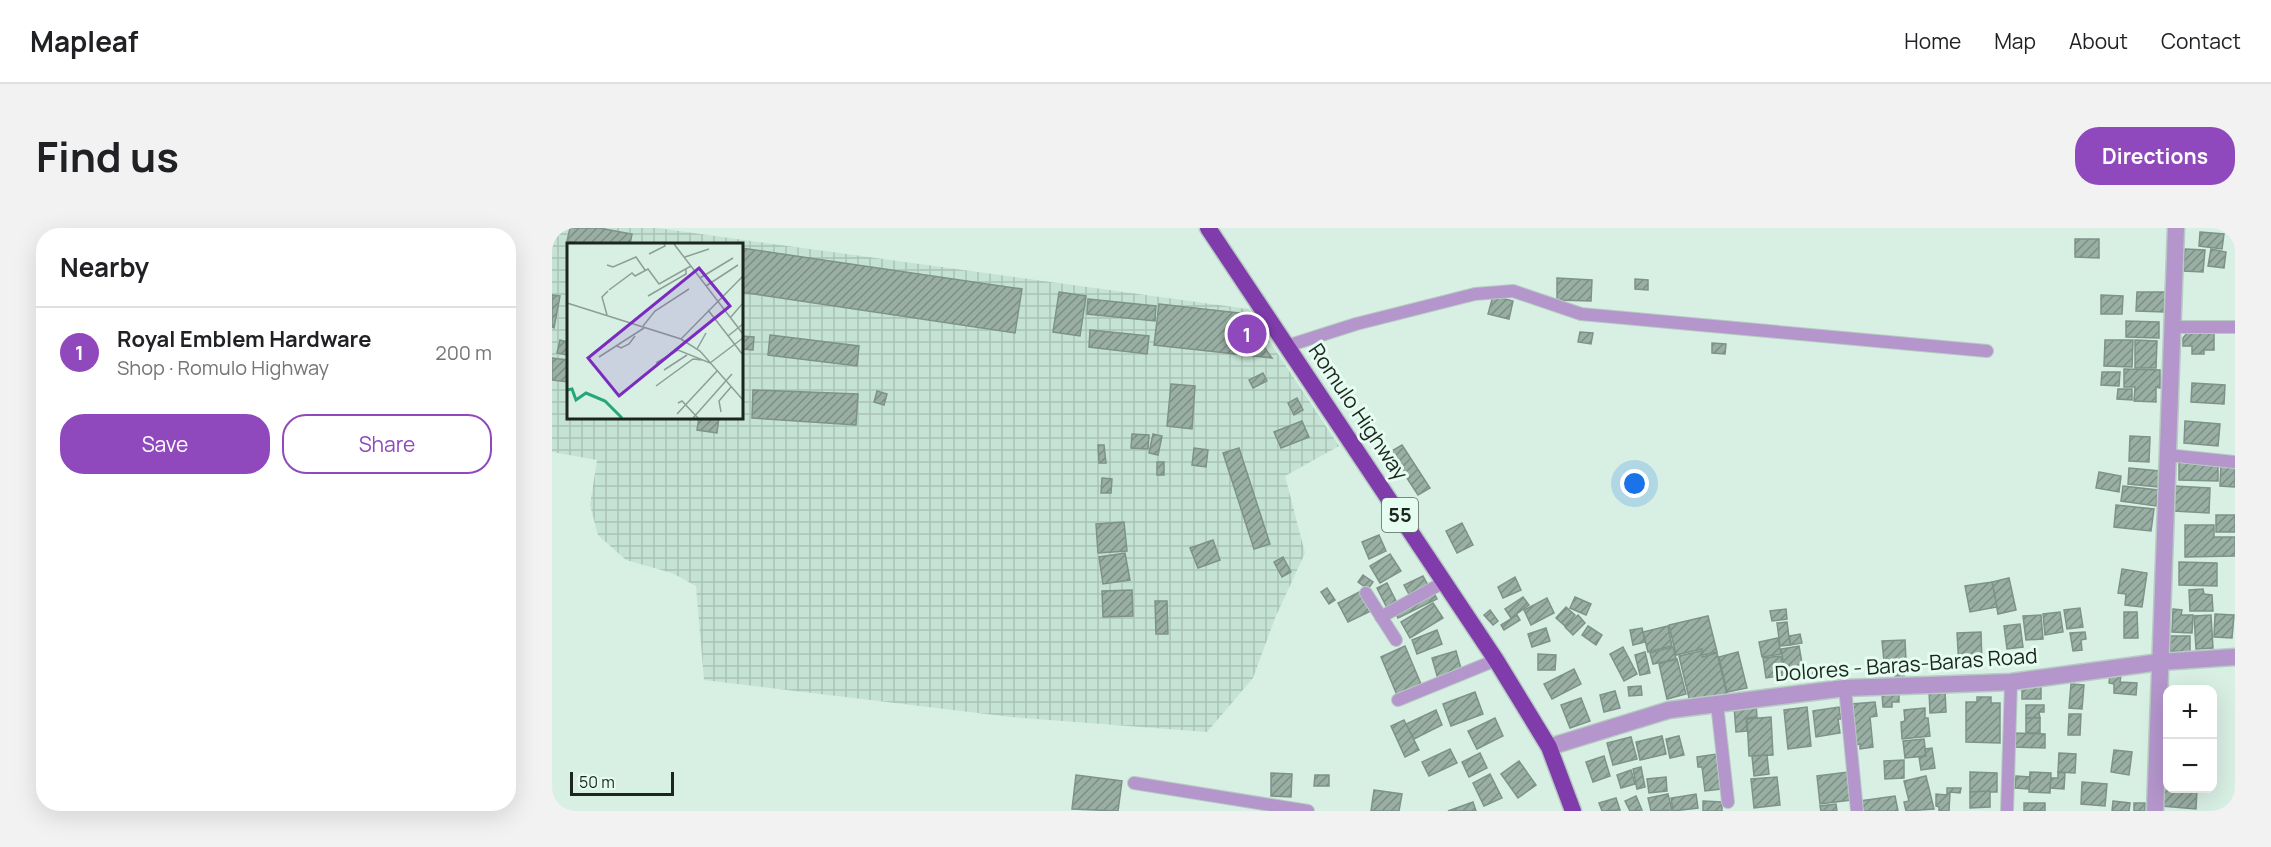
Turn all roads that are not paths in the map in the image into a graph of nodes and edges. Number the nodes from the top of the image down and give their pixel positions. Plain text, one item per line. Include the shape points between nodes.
1 (1208, 228) edge
2 (2176, 228) edge
3 (2171, 327) junction
4 (2235, 327) edge
5 (1287, 346) junction
6 (1987, 351) dead end
7 (2167, 455) junction
8 (2235, 462) edge
9 (1444, 582) junction
10 (1366, 593) dead end
11 (1381, 617) junction
12 (1396, 640) dead end
13 (2235, 657) edge
14 (1496, 660) junction
15 (2160, 662) junction
16 (2011, 682) junction
17 (1845, 688) junction
18 (1398, 700) dead end
19 (1717, 704) junction
20 (1549, 747) junction
21 (1134, 783) dead end
22 (1728, 802) dead end
23 (1308, 811) edge
24 (1574, 811) edge
25 (1857, 811) edge
26 (2007, 811) edge
27 (2155, 811) edge

1 - 5 highway, Romulo Highway / 55
2 - 3 street
3 - 4 street
3 - 7 street
5 - 6 street via 1475,294 1513,291 1581,314
5 - 9 highway, Romulo Highway / 55
7 - 8 street
7 - 15 street
9 - 11 street
9 - 14 highway, Romulo Highway / 55
10 - 11 street
11 - 12 street
13 - 15 street, Dolores - Baras-Baras Road
14 - 18 street
14 - 20 highway, Romulo Highway / 55
15 - 16 street, Dolores - Baras-Baras Road
15 - 27 street
16 - 17 street, Dolores - Baras-Baras Road
16 - 26 street
17 - 19 street, Dolores - Baras-Baras Road
17 - 25 street
19 - 20 street, Dolores - Baras-Baras Road via 1669,710
19 - 22 street
20 - 24 highway, Romulo Highway / 55
21 - 23 street

